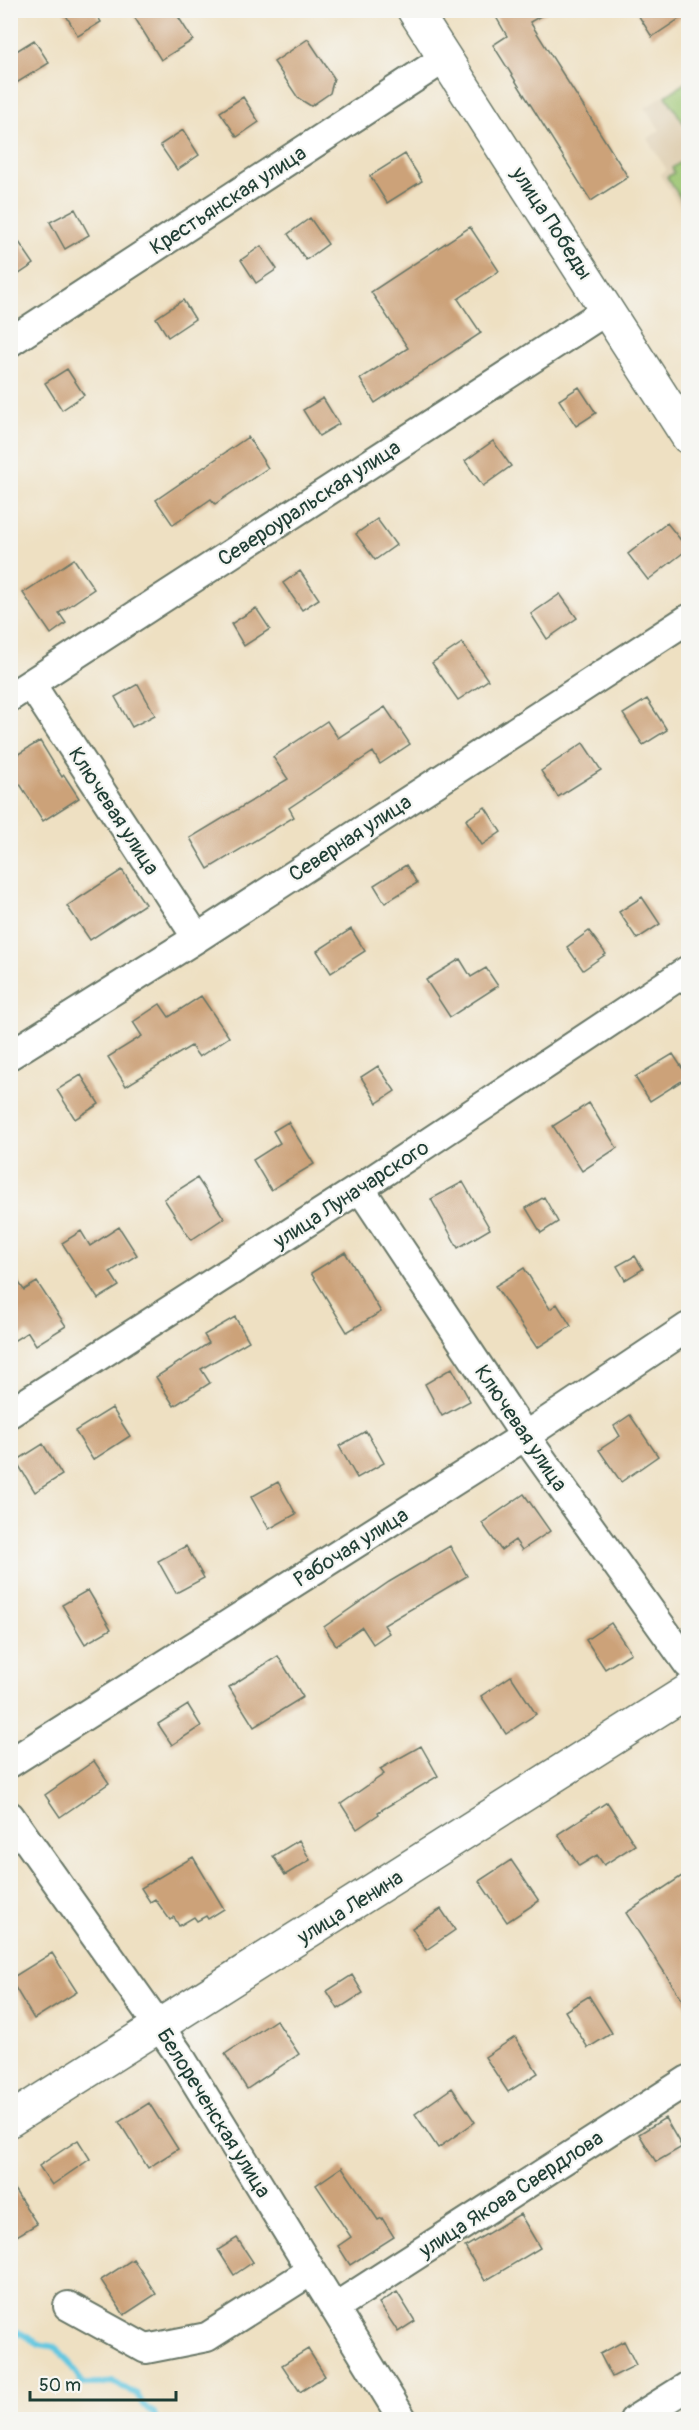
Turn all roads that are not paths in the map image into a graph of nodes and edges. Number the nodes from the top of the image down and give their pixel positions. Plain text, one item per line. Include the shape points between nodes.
1 (414, 10) edge
2 (445, 58) junction
3 (607, 310) junction
4 (10, 342) edge
5 (688, 436) edge
6 (688, 619) edge
7 (21, 690) edge
8 (196, 938) junction
9 (688, 970) edge
10 (10, 1055) edge
11 (360, 1188) junction
12 (688, 1327) edge
13 (10, 1413) edge
14 (525, 1436) junction
15 (688, 1664) edge
16 (688, 1691) edge
17 (10, 1763) edge
18 (10, 1816) edge
19 (161, 2027) junction
20 (688, 2080) edge
21 (10, 2120) edge
22 (311, 2271) junction
23 (68, 2306) dead end
24 (334, 2308) junction
25 (688, 2386) edge
26 (403, 2420) edge
27 (634, 2420) edge

1 - 2 main road, улица Победы
2 - 3 main road, улица Победы
2 - 4 street, Крестьянская улица
3 - 5 main road, улица Победы
3 - 7 street, Североуральская улица
6 - 8 street, Северная улица
7 - 8 street, Ключевая улица
8 - 10 street, Северная улица
9 - 11 street, улица Луначарского
11 - 13 street, улица Луначарского
11 - 14 street, Ключевая улица
12 - 14 street, Рабочая улица
14 - 15 street, Ключевая улица
14 - 17 street, Рабочая улица
16 - 19 main road, улица Ленина
18 - 19 street, Белореченская улица
19 - 21 main road, улица Ленина
19 - 22 street, Белореченская улица
20 - 24 street, улица Якова Свердлова
22 - 23 street via 207,2337 146,2349
22 - 24 street, Белореченская улица
24 - 26 street, Белореченская улица
25 - 27 street

